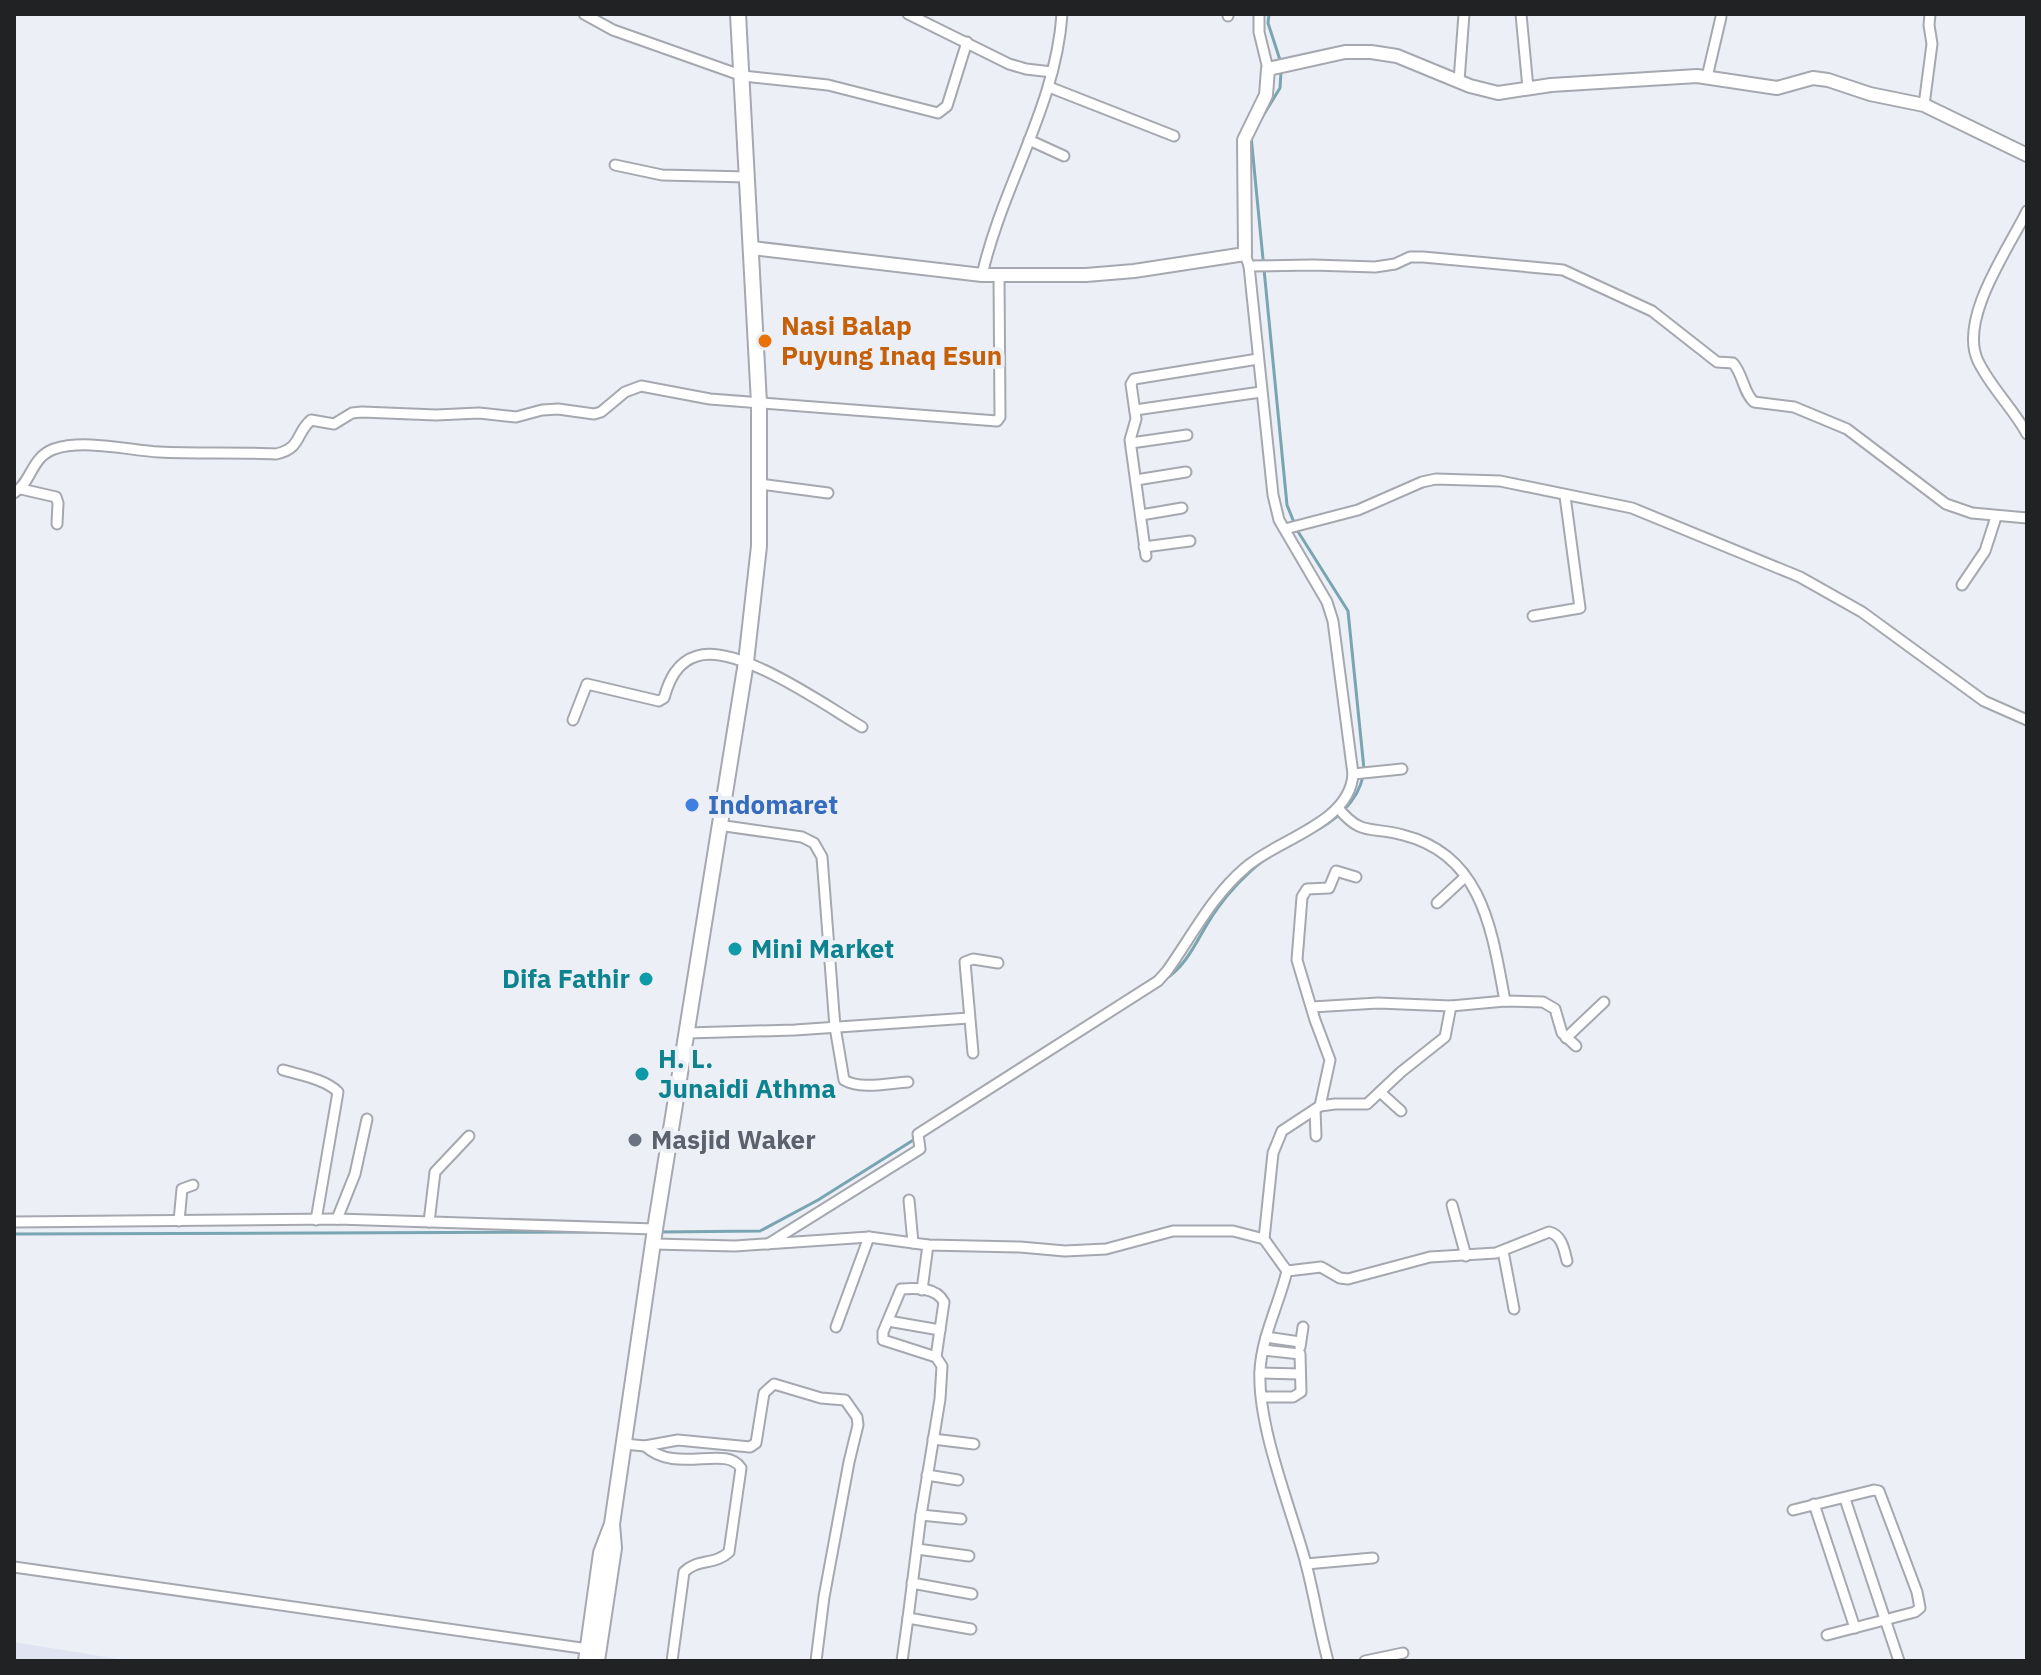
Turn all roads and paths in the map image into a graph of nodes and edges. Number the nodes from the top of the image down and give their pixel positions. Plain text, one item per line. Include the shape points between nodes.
1 (584, 14) edge
2 (738, 14) edge
3 (908, 14) edge
4 (1062, 14) edge
5 (1259, 14) edge
6 (1464, 14) edge
7 (1521, 14) edge
8 (1930, 14) edge
9 (1721, 17) dead end
10 (967, 42) junction
11 (1274, 68) junction
12 (1052, 72) junction
13 (743, 76) junction
14 (1707, 77) junction
15 (1459, 81) junction
16 (1049, 87) junction
17 (1528, 88) junction
18 (1924, 105) junction
19 (1174, 136) dead end
20 (1029, 140) junction
21 (2027, 155) edge
22 (1064, 156) dead end
23 (615, 165) dead end
24 (748, 177) junction
25 (2027, 211) edge
26 (752, 248) junction
27 (1249, 262) junction
28 (982, 275) junction
29 (999, 275) junction
30 (1258, 359) junction
31 (1261, 392) junction
32 (759, 403) junction
33 (1135, 410) junction
34 (2027, 434) edge
35 (1187, 435) dead end
36 (1131, 443) junction
37 (1186, 472) dead end
38 (1136, 480) junction
39 (760, 484) junction
40 (18, 491) edge
41 (828, 493) dead end
42 (1565, 496) junction
43 (1182, 508) dead end
44 (1141, 515) junction
45 (1996, 517) junction
46 (2027, 518) edge
47 (57, 524) dead end
48 (1292, 527) junction
49 (1190, 541) dead end
50 (1962, 585) dead end
51 (1533, 616) dead end
52 (746, 662) junction
53 (573, 720) dead end
54 (2027, 720) edge
55 (862, 727) dead end
56 (1402, 769) dead end
57 (1360, 773) junction
58 (1341, 810) junction
59 (718, 825) junction
60 (1356, 877) dead end
61 (1465, 877) junction
62 (1437, 903) dead end
63 (998, 963) dead end
64 (1505, 1001) junction
65 (1604, 1002) dead end
66 (1451, 1006) junction
67 (1312, 1007) junction
68 (969, 1018) junction
69 (835, 1027) junction
70 (687, 1033) junction
71 (1566, 1038) junction
72 (1576, 1046) dead end
73 (973, 1053) dead end
74 (283, 1070) dead end
75 (908, 1082) dead end
76 (1380, 1092) junction
77 (1317, 1108) junction
78 (1401, 1111) dead end
79 (367, 1119) dead end
80 (469, 1136) dead end
81 (1316, 1136) dead end
82 (193, 1185) dead end
83 (909, 1200) dead end
84 (1452, 1205) dead end
85 (337, 1219) junction
86 (316, 1220) junction
87 (179, 1221) junction
88 (14, 1222) edge
89 (429, 1222) junction
90 (654, 1236) junction
91 (869, 1237) junction
92 (1264, 1239) junction
93 (913, 1243) junction
94 (768, 1244) junction
95 (928, 1245) junction
96 (1503, 1251) junction
97 (1466, 1256) junction
98 (1567, 1261) dead end
99 (1287, 1271) junction
100 (922, 1290) junction
101 (1514, 1309) dead end
102 (888, 1321) junction
103 (836, 1327) dead end
104 (1303, 1327) dead end
105 (940, 1330) junction
106 (1266, 1337) junction
107 (1300, 1342) junction
108 (1264, 1350) junction
109 (1300, 1354) junction
110 (936, 1357) junction
111 (1260, 1373) junction
112 (1300, 1374) junction
113 (1262, 1397) junction
114 (933, 1439) junction
115 (624, 1444) junction
116 (974, 1444) dead end
117 (645, 1446) junction
118 (927, 1475) junction
119 (958, 1480) dead end
120 (1845, 1499) junction
121 (1814, 1504) junction
122 (1793, 1510) dead end
123 (921, 1515) junction
124 (961, 1519) dead end
125 (917, 1549) junction
126 (969, 1556) dead end
127 (1373, 1558) dead end
128 (1306, 1564) junction
129 (14, 1567) edge
130 (912, 1583) junction
131 (972, 1594) dead end
132 (908, 1618) junction
133 (1886, 1622) junction
134 (1855, 1628) junction
135 (971, 1629) dead end
136 (1827, 1635) dead end
137 (1403, 1653) dead end
138 (590, 1657) edge
139 (672, 1661) edge
140 (816, 1661) edge
141 (902, 1661) edge
142 (1328, 1661) edge
143 (1365, 1661) edge
144 (1899, 1661) edge

1 - 13 street via 613,30
2 - 13 main road
3 - 10 street
4 - 12 street
5 - 11 street via 1259,32
6 - 15 street
7 - 17 street
8 - 18 street
9 - 14 street
10 - 12 street via 1009,64
10 - 13 street via 947,106 938,113 838,87
11 - 15 street via 1345,52 1371,52 1397,56
11 - 27 street via 1244,140
12 - 16 street
13 - 24 main road
14 - 17 street
14 - 18 street via 1777,88 1813,78
15 - 17 street via 1498,93
16 - 19 street
16 - 20 street
18 - 21 street
20 - 22 street
20 - 28 street
23 - 24 street via 662,175
24 - 26 main road
25 - 34 street via 1997,263 1976,321 1974,347
26 - 28 street
26 - 32 main road
27 - 29 street via 1086,275
27 - 30 street
27 - 45 street via 1375,267 1423,257 1563,270 1652,311 1717,362 1733,363 1754,402 1787,405 1832,420 1946,504
28 - 29 street
29 - 32 street via 999,421
30 - 31 street
30 - 33 street via 1134,379
31 - 33 street
31 - 48 street via 1273,495 1279,520
32 - 39 main road
32 - 40 street via 641,386 594,414 558,409 516,417 356,413 335,424 310,421 294,447 276,454 71,446 35,462
33 - 36 street
35 - 36 street
36 - 38 street
37 - 38 street
38 - 44 street
39 - 41 street
39 - 52 main road
40 - 47 street via 56,497
42 - 48 street via 1500,481 1436,479 1358,510
42 - 51 street via 1580,608
42 - 54 street via 1651,514 1800,577 1862,612 1990,704
43 - 44 street
44 - 49 street via 1145,552
45 - 46 street
45 - 50 street via 1985,551
48 - 57 street via 1333,621
52 - 53 street via 696,656 670,678 659,701 589,684
52 - 55 street
52 - 59 main road
56 - 57 street
57 - 58 street
58 - 61 street via 1356,827 1403,834 1438,847
58 - 94 street via 1246,867 1222,890 1158,981 967,1101 919,1141 917,1151
59 - 69 street via 802,837 818,847 825,875
59 - 70 main road
60 - 67 street via 1336,871 1329,888 1304,893 1297,960
61 - 62 street
61 - 64 street via 1483,903
63 - 68 street via 965,962
64 - 66 street
64 - 71 street via 1552,1005
65 - 71 street
66 - 67 street
66 - 76 street via 1445,1037
67 - 77 street via 1330,1060
68 - 69 street
68 - 73 street
69 - 70 street
69 - 75 street via 845,1082
70 - 90 main road
71 - 72 street
74 - 86 street via 338,1092
76 - 77 street via 1363,1106
76 - 78 street
77 - 81 street
77 - 92 street via 1286,1127 1275,1145
79 - 85 street via 355,1174
80 - 89 street via 435,1172
82 - 87 street via 182,1189
83 - 93 street
84 - 97 street
85 - 86 street
85 - 89 street
86 - 87 street
87 - 88 street
89 - 90 street
90 - 94 street via 735,1246
90 - 115 main road
91 - 93 street
91 - 94 street
91 - 103 street
92 - 95 street via 1198,1230 1087,1250
92 - 99 street
93 - 95 street
95 - 100 street
96 - 97 street
96 - 98 street via 1552,1232
96 - 101 street
97 - 99 street via 1430,1257 1344,1280 1321,1267
99 - 106 street
100 - 102 street via 900,1289
100 - 105 street via 942,1298
102 - 105 street
102 - 110 street via 884,1341
104 - 107 street
105 - 110 street
106 - 107 street
106 - 108 street
107 - 109 street
108 - 109 street
108 - 111 street
109 - 112 street
110 - 114 street via 943,1375
111 - 112 street
111 - 113 street
112 - 113 street via 1298,1395
113 - 128 street
114 - 116 street
114 - 118 street
115 - 117 street
115 - 138 main road via 612,1524 614,1548
117 - 139 street via 662,1457 725,1458 741,1468 729,1552 684,1572
117 - 140 street via 669,1440 750,1447 764,1393 774,1384 848,1404 858,1425
118 - 119 street
118 - 123 street
120 - 121 street
120 - 133 street
120 - 133 street via 1880,1492 1907,1561 1920,1608
121 - 122 street
121 - 134 street
123 - 124 street
123 - 125 street
125 - 126 street
125 - 130 street
127 - 128 street
128 - 142 street
129 - 138 street
130 - 131 street
130 - 132 street
132 - 135 street
132 - 141 street
133 - 134 street
133 - 144 street
134 - 136 street
137 - 143 street

